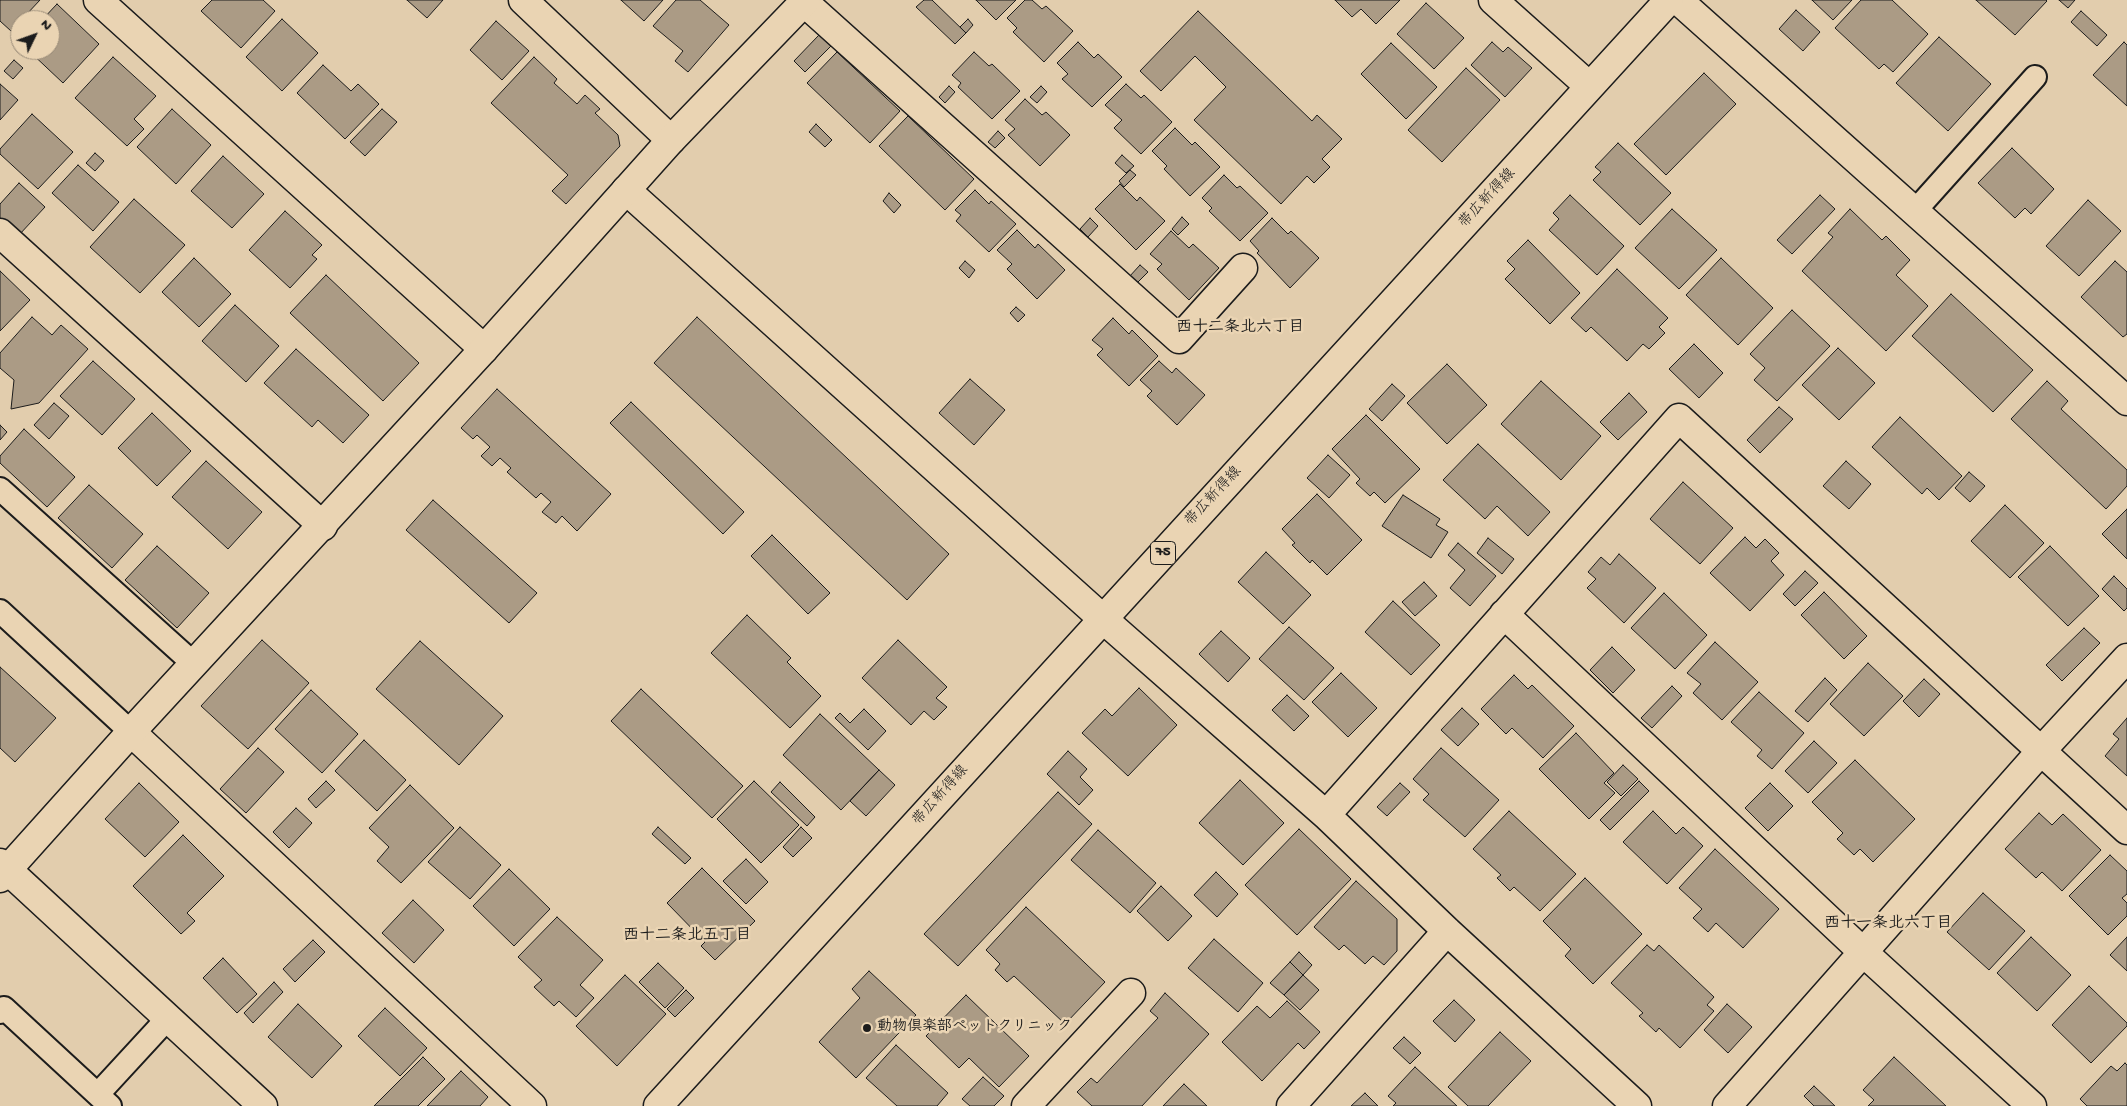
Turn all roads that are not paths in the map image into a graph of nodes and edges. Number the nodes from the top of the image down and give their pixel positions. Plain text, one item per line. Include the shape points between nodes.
1 (98, 0) edge
2 (523, 0) edge
3 (1493, 0) edge
4 (1669, 0) edge
5 (1678, 0) edge
6 (805, 1) edge
7 (2035, 77) dead end
8 (1589, 86) junction
9 (671, 140) junction
10 (626, 190) junction
11 (1914, 212) junction
12 (0, 233) edge
13 (1243, 268) dead end
14 (484, 349) junction
15 (2123, 389) edge
16 (0, 489) edge
17 (323, 526) junction
18 (0, 611) edge
19 (1504, 614) junction
20 (1103, 619) junction
21 (2127, 658) edge
22 (194, 664) junction
23 (131, 732) junction
24 (2041, 751) junction
25 (1326, 815) junction
26 (2127, 830) edge
27 (2, 870) edge
28 (1447, 931) junction
29 (1863, 952) junction
30 (1131, 993) dead end
31 (0, 1012) edge
32 (168, 1018) junction
33 (104, 1100) edge
34 (263, 1106) edge
35 (532, 1106) edge
36 (658, 1106) edge
37 (1026, 1106) edge
38 (1291, 1106) edge
39 (1637, 1106) edge
40 (1727, 1106) edge
41 (2032, 1106) edge

1 - 14 street
2 - 9 street
3 - 8 street
4 - 8 street, 帯広新得線 / 75
5 - 11 street
6 - 9 street
6 - 13 street via 1179,339
7 - 11 lane
8 - 20 street, 帯広新得線 / 75
9 - 10 street
10 - 14 street
10 - 20 street
11 - 15 street
12 - 17 street
14 - 17 street
16 - 22 lane
17 - 22 street
18 - 23 lane
19 - 24 street via 1679,418
19 - 25 street
19 - 29 street
20 - 25 street
20 - 36 street, 帯広新得線 / 75
21 - 24 street
22 - 23 street
23 - 27 street
23 - 35 street
24 - 26 street
24 - 29 street
25 - 28 street
27 - 32 street
28 - 38 street
28 - 39 street
29 - 40 street
29 - 41 street
30 - 37 street
31 - 33 lane via 4,1008
32 - 33 lane
32 - 34 street

